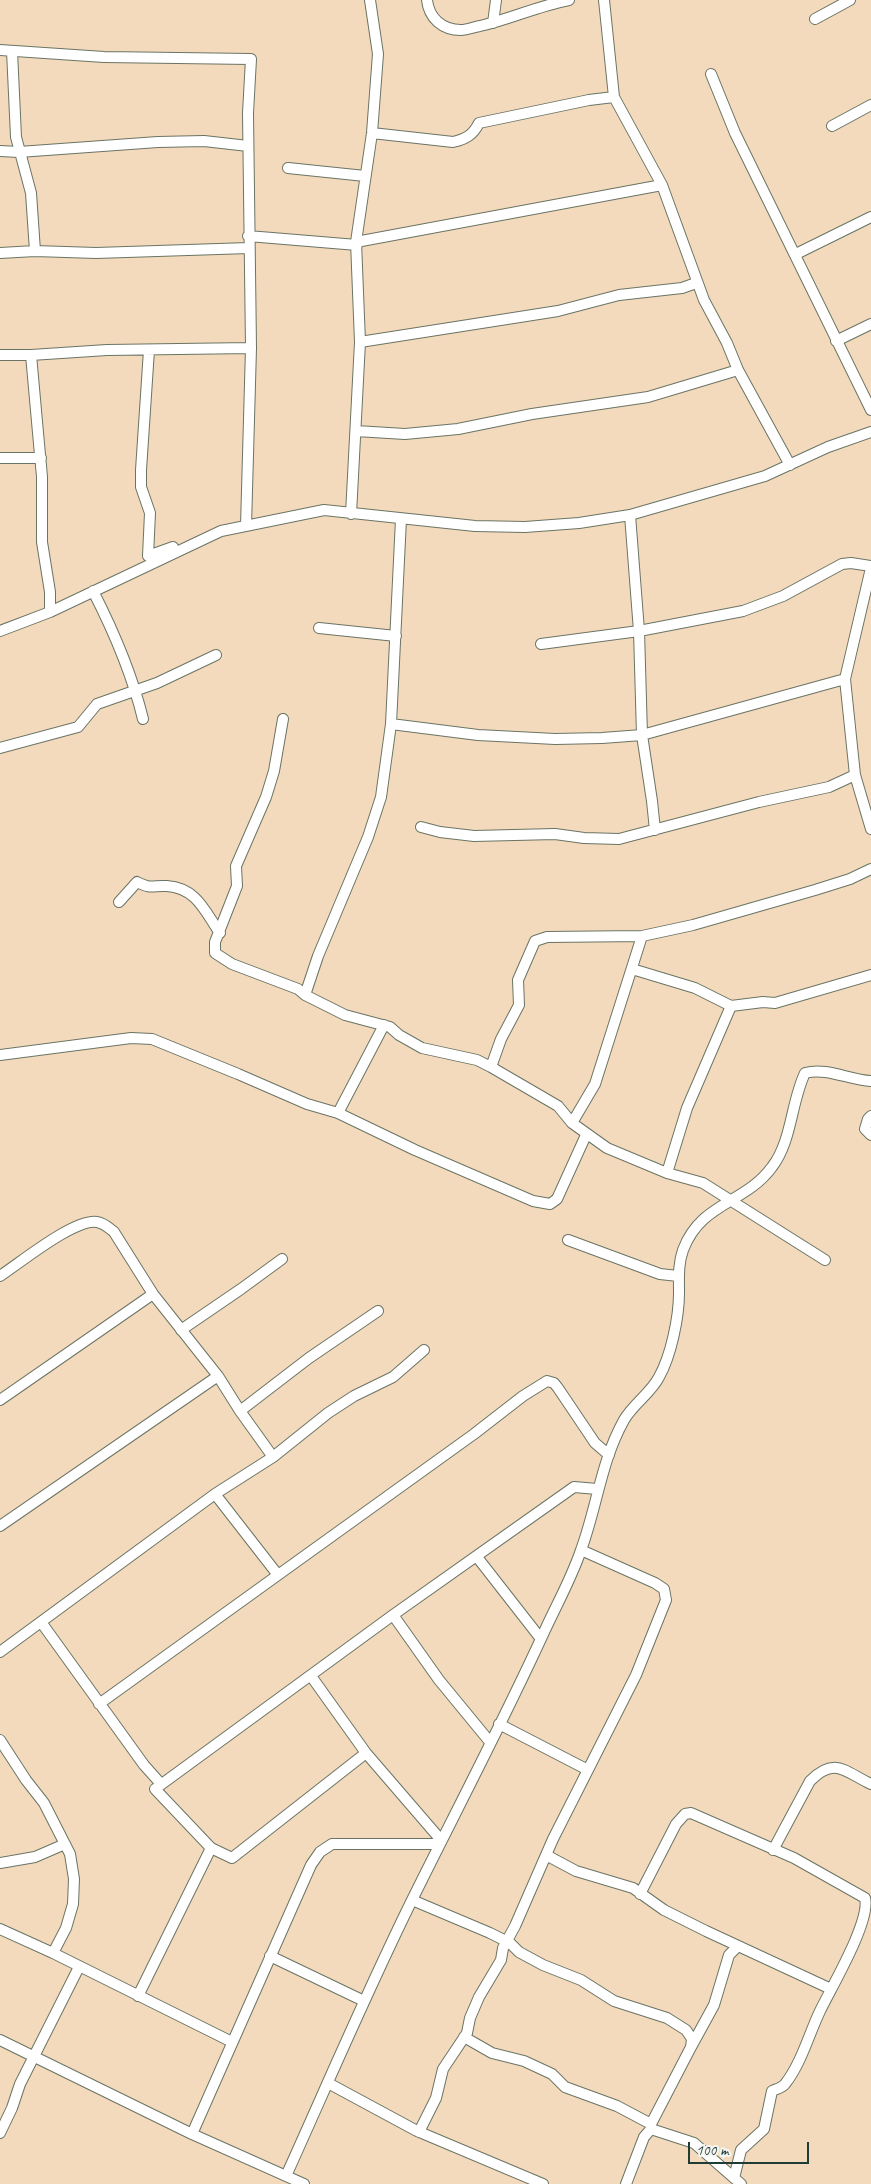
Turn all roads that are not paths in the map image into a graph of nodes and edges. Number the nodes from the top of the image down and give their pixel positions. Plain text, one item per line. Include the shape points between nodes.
1 (370, 0) edge
2 (427, 0) edge
3 (496, 0) edge
4 (569, 0) edge
5 (604, 0) edge
6 (850, 0) edge
7 (815, 19) dead end
8 (493, 23) junction
9 (0, 50) edge
10 (12, 51) junction
11 (711, 74) dead end
12 (614, 97) junction
13 (871, 105) edge
14 (832, 126) dead end
15 (372, 133) junction
16 (248, 146) junction
17 (0, 152) edge
18 (18, 152) junction
19 (288, 168) dead end
20 (364, 176) junction
21 (662, 186) junction
22 (871, 217) edge
23 (248, 236) junction
24 (357, 243) junction
25 (249, 248) junction
26 (35, 250) junction
27 (0, 253) edge
28 (796, 254) junction
29 (696, 283) junction
30 (871, 324) edge
31 (836, 341) junction
32 (360, 342) junction
33 (250, 348) junction
34 (149, 350) junction
35 (0, 355) edge
36 (31, 355) junction
37 (738, 370) junction
38 (871, 410) edge
39 (356, 431) junction
40 (871, 432) edge
41 (0, 458) edge
42 (41, 458) junction
43 (790, 465) junction
44 (351, 514) junction
45 (630, 515) junction
46 (401, 519) junction
47 (246, 526) junction
48 (221, 531) junction
49 (871, 567) edge
50 (92, 591) junction
51 (50, 612) junction
52 (319, 628) dead end
53 (0, 630) edge
54 (639, 631) junction
55 (396, 636) junction
56 (542, 644) dead end
57 (216, 656) dead end
58 (845, 679) junction
59 (136, 689) junction
60 (143, 719) dead end
61 (284, 719) dead end
62 (391, 724) junction
63 (642, 735) junction
64 (0, 748) edge
65 (854, 774) junction
66 (421, 827) dead end
67 (871, 829) edge
68 (655, 830) junction
69 (871, 868) edge
70 (119, 902) dead end
71 (220, 933) junction
72 (642, 936) junction
73 (632, 969) junction
74 (871, 975) edge
75 (305, 995) junction
76 (731, 1006) junction
77 (384, 1025) junction
78 (0, 1055) edge
79 (492, 1067) junction
80 (871, 1081) edge
81 (338, 1113) junction
82 (871, 1116) edge
83 (572, 1123) junction
84 (586, 1135) junction
85 (871, 1135) edge
86 (667, 1173) junction
87 (733, 1201) junction
88 (568, 1240) dead end
89 (282, 1259) dead end
90 (825, 1260) dead end
91 (0, 1276) edge
92 (678, 1276) junction
93 (153, 1294) junction
94 (378, 1311) dead end
95 (181, 1330) junction
96 (424, 1350) dead end
97 (218, 1376) junction
98 (0, 1400) edge
99 (240, 1412) junction
100 (609, 1455) junction
101 (273, 1457) junction
102 (597, 1489) junction
103 (215, 1494) junction
104 (0, 1526) edge
105 (581, 1550) junction
106 (477, 1557) junction
107 (278, 1575) junction
108 (393, 1615) junction
109 (41, 1622) junction
110 (541, 1639) junction
111 (0, 1652) edge
112 (311, 1676) junction
113 (99, 1704) junction
114 (499, 1724) junction
115 (0, 1740) edge
116 (490, 1742) junction
117 (366, 1753) junction
118 (588, 1770) junction
119 (162, 1784) junction
120 (871, 1784) edge
121 (440, 1842) junction
122 (65, 1844) junction
123 (211, 1848) junction
124 (773, 1850) junction
125 (546, 1855) junction
126 (0, 1864) edge
127 (640, 1894) junction
128 (412, 1900) junction
129 (0, 1928) edge
130 (506, 1942) junction
131 (737, 1947) junction
132 (53, 1953) junction
133 (270, 1956) junction
134 (79, 1967) junction
135 (832, 1989) junction
136 (138, 1996) junction
137 (364, 2001) junction
138 (464, 2037) junction
139 (0, 2040) edge
140 (232, 2042) junction
141 (692, 2047) junction
142 (34, 2058) junction
143 (328, 2082) junction
144 (651, 2126) junction
145 (419, 2132) junction
146 (0, 2133) edge
147 (192, 2134) junction
148 (286, 2176) junction
149 (738, 2181) edge
150 (304, 2184) edge
151 (543, 2184) edge
152 (626, 2184) edge

1 - 15 street via 378,54
2 - 8 street via 433,19 444,26 461,30
3 - 8 street
4 - 8 street
5 - 12 street
6 - 7 street
9 - 10 street
10 - 16 street via 104,57 251,59
10 - 18 street
11 - 28 street via 735,133
12 - 15 street via 479,123 474,132 453,142
12 - 21 street
13 - 14 street
15 - 20 street
16 - 18 street via 185,141
16 - 23 street
17 - 18 street
18 - 26 street via 31,192
19 - 20 street
20 - 24 street
21 - 24 street
21 - 29 street
22 - 28 street
23 - 24 street
23 - 25 street
24 - 32 street
25 - 26 street via 96,252
25 - 33 street
26 - 27 street
28 - 31 street
29 - 32 street via 682,288 619,295 558,311
29 - 37 street
30 - 31 street
31 - 38 street
32 - 39 street
33 - 34 street
33 - 47 street
34 - 36 street
34 - 48 street via 140,470 141,486 150,513 148,556
35 - 36 street
36 - 42 street
37 - 39 street via 648,397 532,414 458,429 405,434
37 - 43 street
39 - 44 street
40 - 43 street
41 - 42 street
42 - 51 street via 42,542
43 - 45 street via 747,482
44 - 46 street
44 - 47 street via 324,510
45 - 46 street via 525,528
45 - 54 street
46 - 55 street
47 - 48 street
48 - 50 street
49 - 54 street via 842,564 783,596 743,611
49 - 58 street
50 - 51 street
50 - 59 street via 115,635
51 - 53 street
52 - 55 street
54 - 56 street
54 - 63 street
55 - 62 street
57 - 59 street
58 - 63 street
58 - 65 street
59 - 60 street
59 - 64 street via 97,704 78,728
61 - 71 street via 274,772 236,866 237,886
62 - 63 street via 478,735 555,739
62 - 75 street via 381,797
63 - 68 street
65 - 67 street
65 - 68 street via 829,787
66 - 68 street via 474,836 555,834 619,839
69 - 72 street via 782,900
70 - 71 street via 137,882 149,888 175,886 186,890 202,904
71 - 75 street via 215,942 215,953 232,964 298,989
72 - 73 street
72 - 79 street via 547,937 536,941 518,980 518,1005 501,1039
73 - 76 street via 695,988
73 - 83 street via 595,1084
74 - 76 street via 775,1003
75 - 77 street via 352,1018
76 - 86 street via 687,1108
77 - 79 street via 422,1048 477,1060
77 - 81 street
78 - 81 street via 132,1038 152,1039 307,1104
79 - 83 street via 558,1106
80 - 87 street via 834,1073 805,1073 781,1152 759,1182
81 - 84 street via 415,1150 533,1200 550,1204 557,1199
82 - 85 street via 865,1129
83 - 84 street
84 - 86 street via 607,1148
86 - 87 street via 704,1183
87 - 90 street
87 - 92 street via 704,1217 694,1229 682,1251
88 - 92 street via 660,1274
89 - 95 street
91 - 93 street via 63,1233 86,1223 98,1222 114,1232
92 - 100 street via 676,1317 659,1380 624,1419
93 - 95 street
93 - 98 street
94 - 99 street via 309,1358
95 - 97 street
96 - 101 street via 393,1377 328,1413
97 - 99 street
97 - 104 street
99 - 101 street
100 - 102 street
100 - 107 street via 595,1443 554,1383 547,1381
101 - 103 street
102 - 105 street
102 - 106 street via 574,1487
103 - 107 street
103 - 109 street
105 - 110 street
105 - 118 street via 655,1583 664,1589 666,1600 636,1675
106 - 108 street
106 - 110 street
107 - 113 street
108 - 112 street
108 - 116 street via 439,1680
109 - 111 street
109 - 113 street
110 - 114 street
112 - 117 street
112 - 119 street
113 - 119 street
114 - 116 street
114 - 118 street
115 - 122 street via 44,1802
116 - 121 street
117 - 121 street
117 - 123 street via 232,1858
118 - 125 street
119 - 123 street via 155,1789
120 - 124 street via 834,1767 818,1773 810,1781
121 - 128 street
121 - 133 street via 332,1844 320,1852
122 - 126 street via 34,1857
122 - 132 street via 74,1879 73,1904 66,1928
123 - 136 street
124 - 127 street via 699,1815 685,1814 676,1824
124 - 135 street via 794,1858 865,1898 865,1910 849,1956
125 - 127 street via 576,1871 633,1888
125 - 130 street
127 - 131 street via 664,1910
128 - 130 street
128 - 137 street
129 - 132 street
130 - 138 street via 502,1960 479,1997
130 - 141 street via 543,1965 580,1980 614,2000 667,2018 686,2030
131 - 135 street
131 - 141 street via 729,1955 714,2005
132 - 134 street
133 - 137 street
133 - 140 street
134 - 136 street
134 - 142 street
135 - 149 street via 791,2075 784,2086 772,2092 764,2130 741,2150
136 - 140 street
137 - 143 street
138 - 144 street via 492,2054 524,2061 552,2074 565,2086 617,2106
138 - 145 street via 443,2069 436,2098
139 - 142 street
140 - 147 street
141 - 144 street
142 - 146 street
142 - 147 street
143 - 145 street
143 - 148 street
144 - 149 street via 694,2143
144 - 152 street
145 - 151 street
147 - 148 street
148 - 150 street

